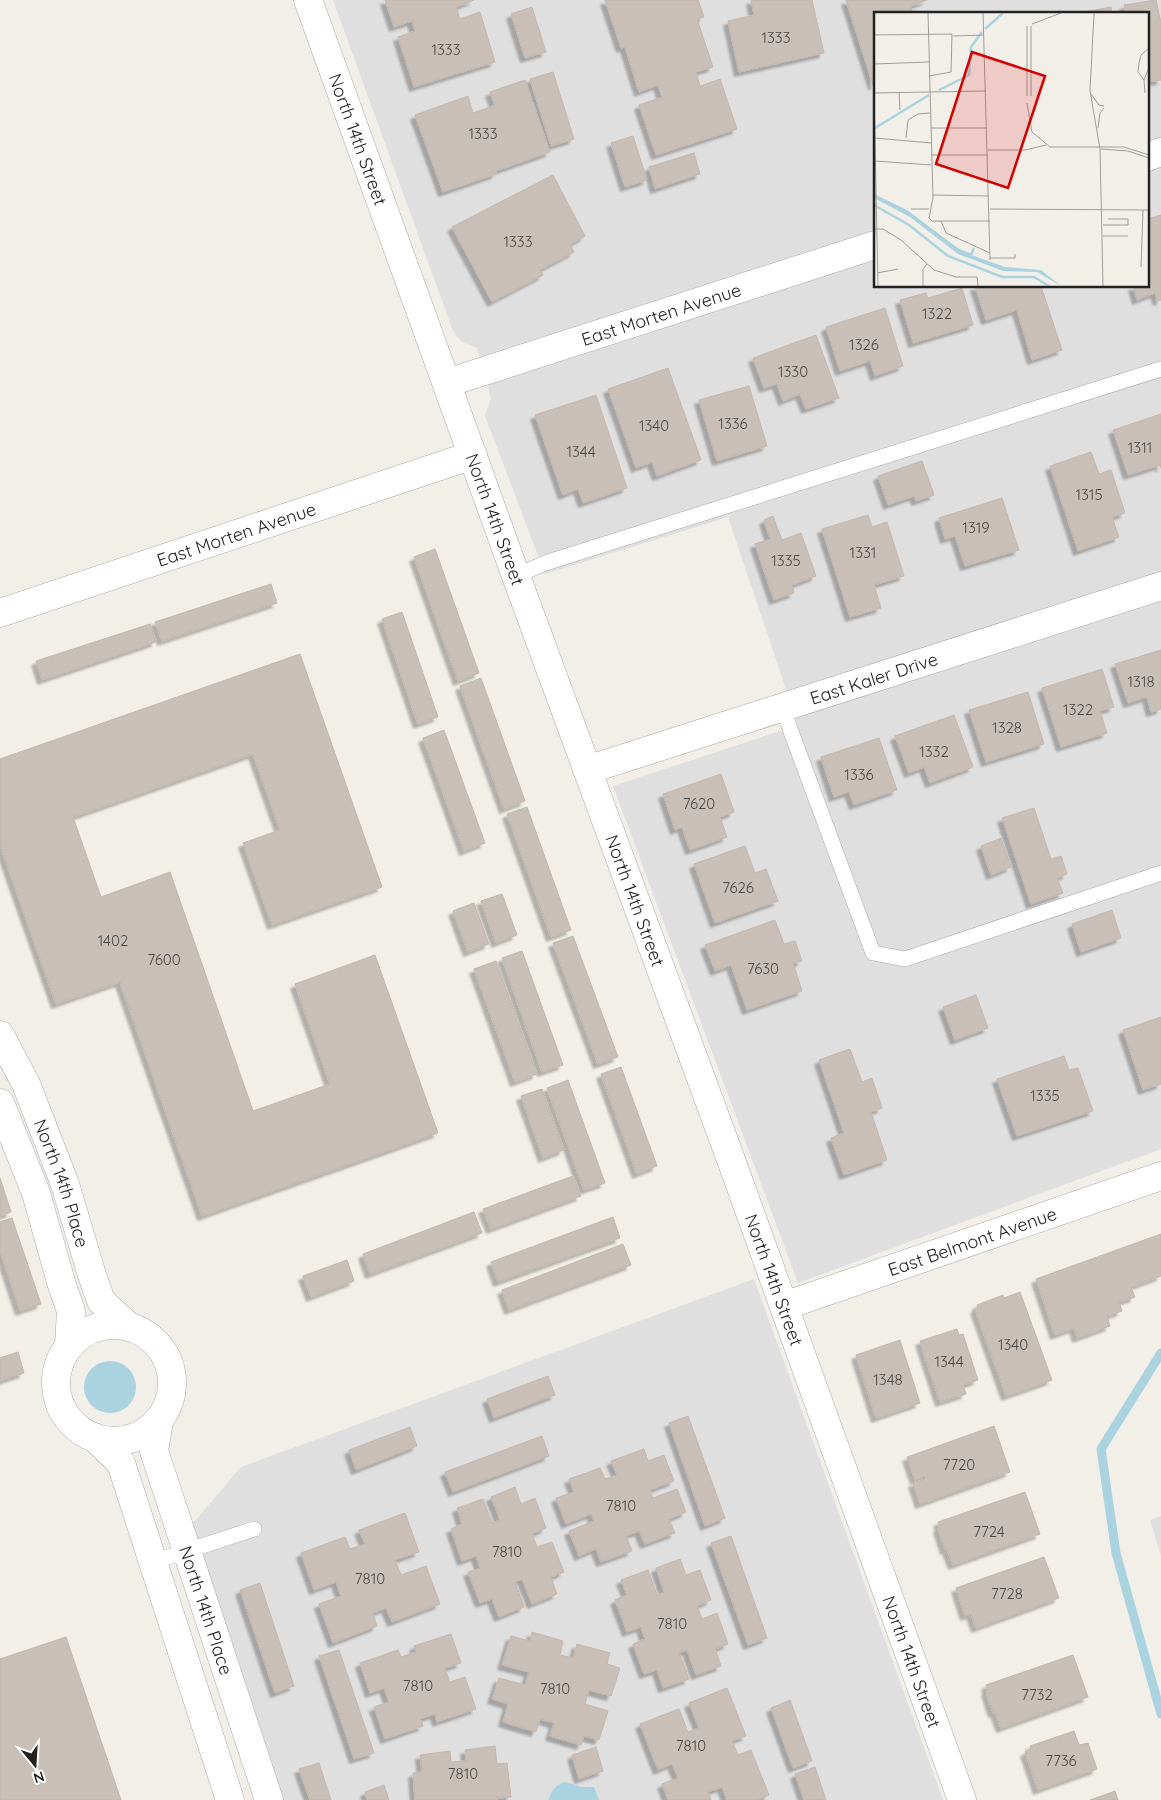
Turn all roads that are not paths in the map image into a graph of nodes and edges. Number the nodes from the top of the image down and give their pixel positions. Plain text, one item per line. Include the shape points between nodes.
1 (308, 0) edge
2 (1161, 152) edge
3 (1148, 156) edge
4 (874, 245) edge
5 (1161, 369) edge
6 (447, 383) junction
7 (473, 456) junction
8 (516, 576) junction
9 (1161, 586) edge
10 (0, 612) edge
11 (782, 707) junction
12 (587, 770) junction
13 (1161, 873) edge
14 (0, 1035) edge
15 (0, 1103) edge
16 (1161, 1176) edge
17 (784, 1306) junction
18 (128, 1326) junction
19 (68, 1346) junction
20 (159, 1420) junction
21 (94, 1437) junction
22 (254, 1529) dead end
23 (186, 1551) junction
24 (153, 1562) junction
25 (230, 1800) edge
26 (269, 1800) edge
27 (962, 1800) edge

1 - 6 street, North 14th Street
2 - 3 street
4 - 6 street, East Morten Avenue
5 - 8 lane via 545,563
6 - 7 street, North 14th Street
7 - 8 street, North 14th Street
7 - 10 street, East Morten Avenue
8 - 12 street, North 14th Street
9 - 11 street, East Kaler Drive
11 - 12 street, East Kaler Drive
11 - 13 lane via 873,953 905,959
12 - 17 street, North 14th Street
14 - 18 street, North 14th Place via 26,1084 65,1184 101,1301
15 - 19 street, North 14th Place via 36,1193 71,1311
16 - 17 street, East Belmont Avenue
17 - 27 street, North 14th Street
18 - 19 street, North 14th Place via 96,1328 80,1335
18 - 20 street, North 14th Place via 157,1343 166,1357 172,1389
19 - 21 street, North 14th Place via 57,1368 59,1402 67,1418 79,1430
20 - 21 street, North 14th Place via 145,1432 129,1439 112,1441
20 - 23 street, North 14th Place via 154,1451
21 - 24 street, North 14th Place via 121,1464
22 - 23 lane
23 - 24 lane
23 - 26 street, North 14th Place
24 - 25 street, North 14th Place

